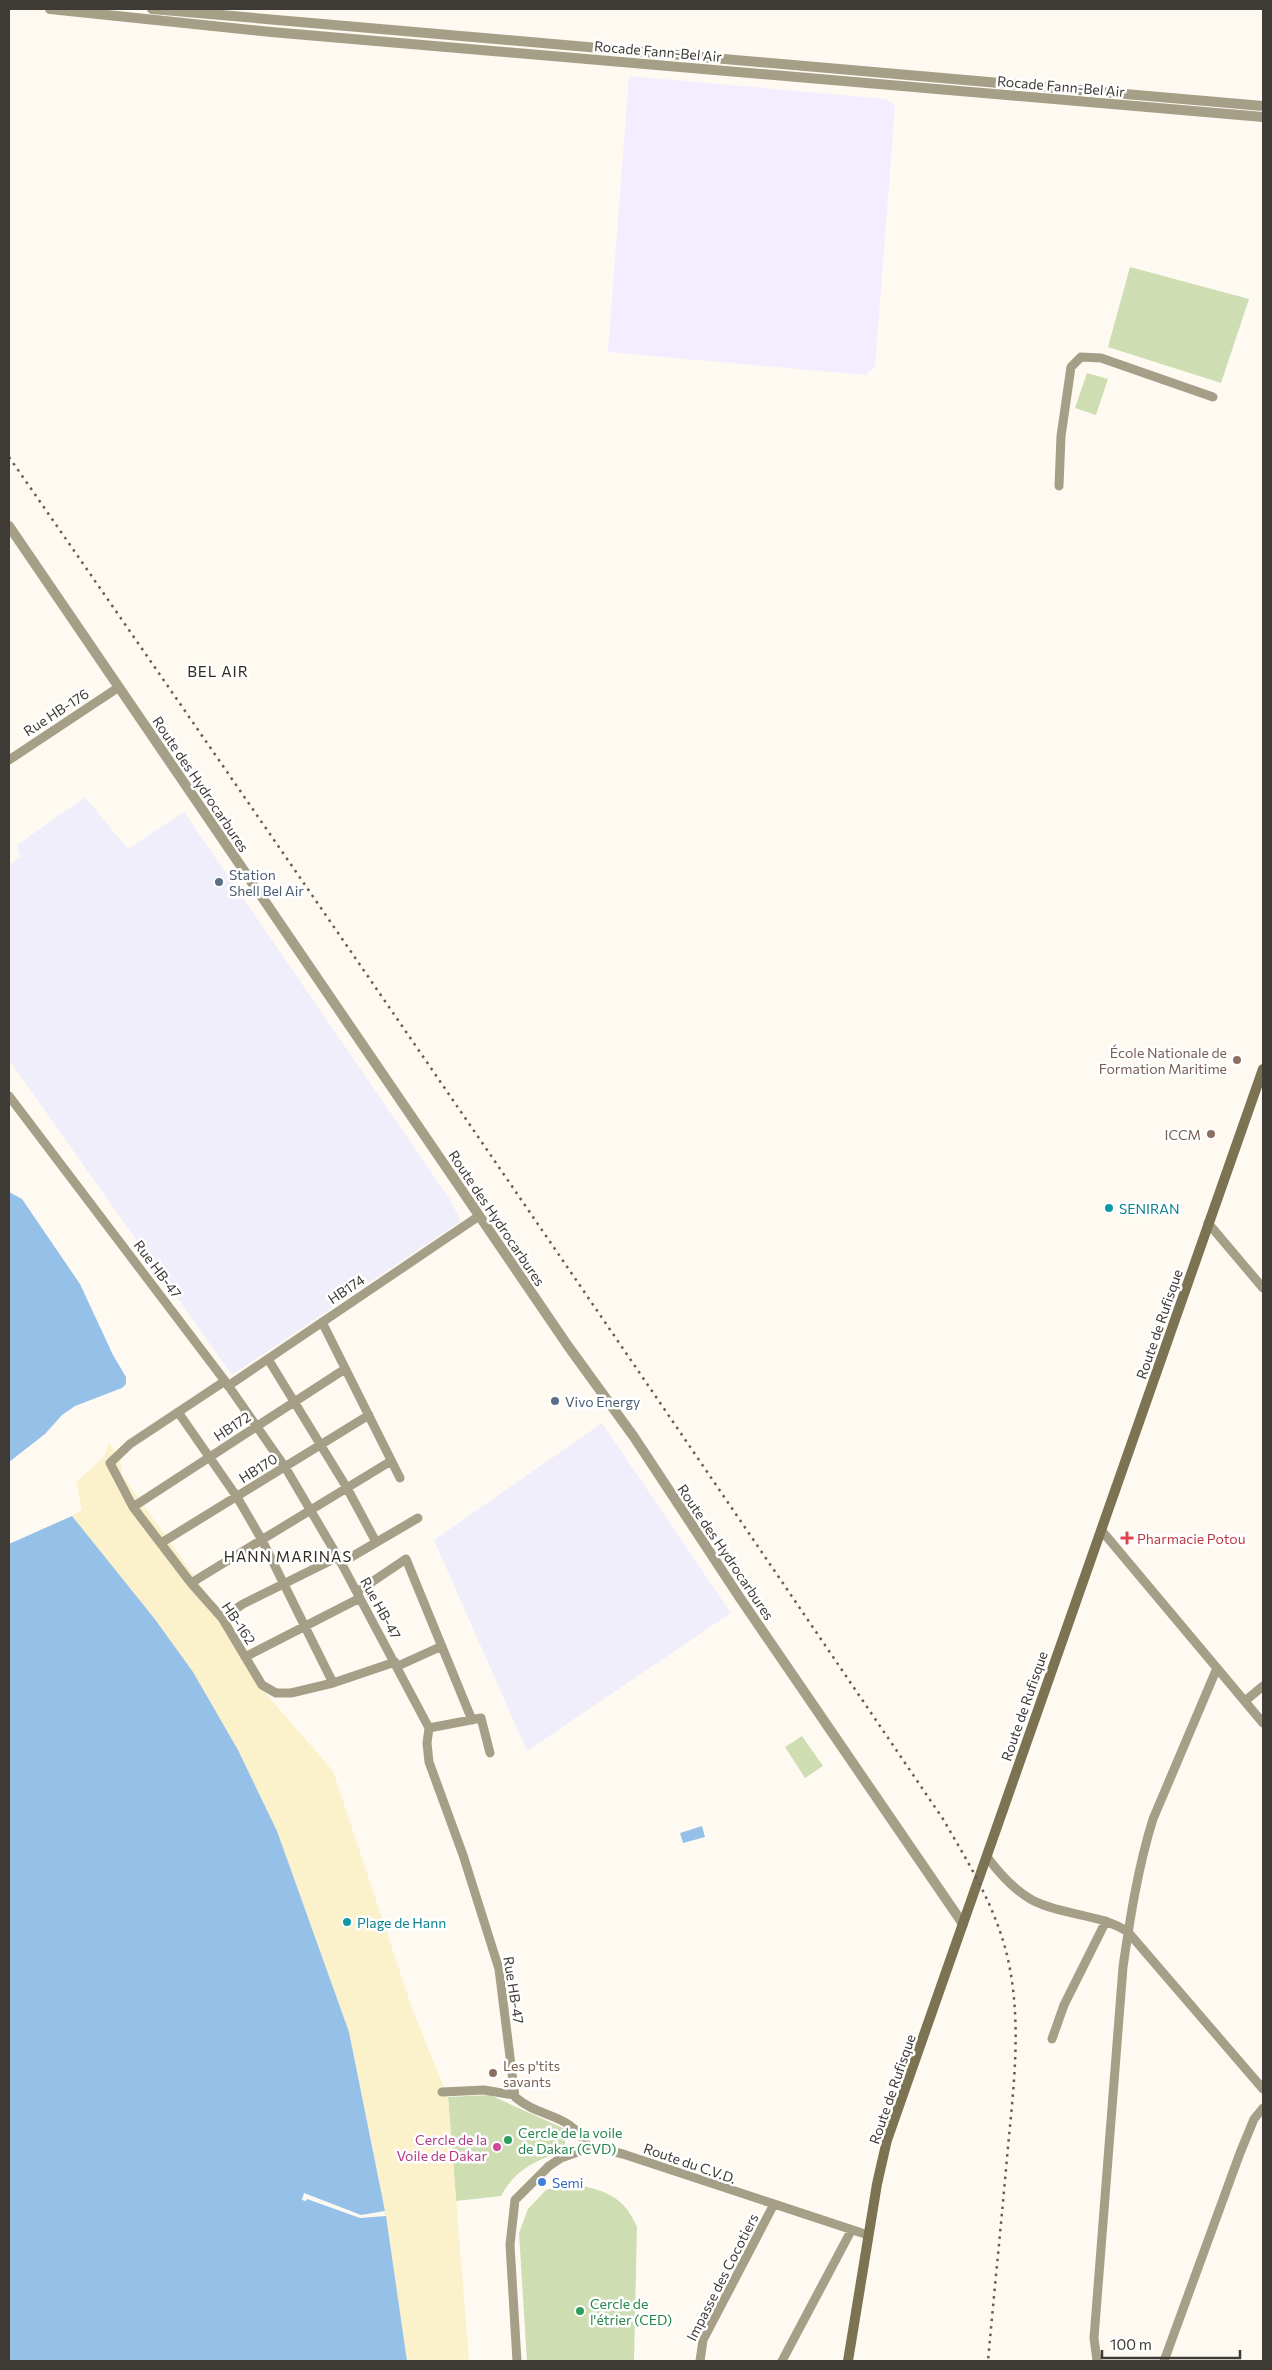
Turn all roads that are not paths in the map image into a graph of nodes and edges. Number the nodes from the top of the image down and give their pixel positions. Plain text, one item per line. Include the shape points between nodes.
1 (50, 9) edge
2 (152, 9) edge
3 (1263, 106) edge
4 (1263, 118) edge
5 (1213, 397) dead end
6 (1059, 486) dead end
7 (9, 526) edge
8 (119, 687) junction
9 (9, 760) edge
10 (1263, 1070) edge
11 (9, 1096) edge
12 (479, 1216) junction
13 (1208, 1223) junction
14 (1263, 1288) edge
15 (322, 1322) junction
16 (268, 1359) junction
17 (345, 1369) junction
18 (227, 1384) junction
19 (294, 1402) junction
20 (178, 1412) junction
21 (368, 1415) junction
22 (257, 1426) junction
23 (320, 1445) junction
24 (210, 1457) junction
25 (391, 1461) junction
26 (110, 1463) joint
27 (285, 1467) junction
28 (400, 1478) dead end
29 (347, 1488) junction
30 (237, 1497) junction
31 (133, 1507) junction
32 (311, 1510) junction
33 (418, 1518) dead end
34 (1102, 1530) junction
35 (262, 1540) junction
36 (376, 1542) junction
37 (161, 1544) junction
38 (339, 1560) junction
39 (192, 1582) junction
40 (285, 1582) junction
41 (358, 1595) junction
42 (222, 1618) junction
43 (306, 1626) junction
44 (442, 1646) junction
45 (246, 1657) junction
46 (396, 1664) junction
47 (1217, 1668) junction
48 (333, 1683) junction
49 (1263, 1686) edge
50 (1244, 1701) junction
51 (476, 1719) junction
52 (1263, 1723) edge
53 (429, 1728) junction
54 (490, 1752) dead end
55 (987, 1857) junction
56 (1106, 1921) junction
57 (963, 1924) junction
58 (1128, 1932) junction
59 (1052, 2039) dead end
60 (1263, 2089) edge
61 (442, 2092) dead end
62 (515, 2096) junction
63 (1263, 2108) edge
64 (589, 2148) junction
65 (773, 2206) junction
66 (851, 2231) junction
67 (868, 2235) junction
68 (517, 2361) edge
69 (700, 2361) edge
70 (782, 2361) edge
71 (848, 2361) edge
72 (1097, 2361) edge
73 (1164, 2361) edge

1 - 4 street, Rocade Fann-Bel Air via 281,33
2 - 3 street, Rocade Fann-Bel Air
5 - 6 street via 1101,358 1081,357 1071,367 1061,436
7 - 8 street, Route des Hydrocarbures
8 - 9 street, Rue HB-176
8 - 12 street, Route des Hydrocarbures
10 - 13 main road, Route de Rufisque
11 - 18 street, Rue HB-47
12 - 15 street, HB174
12 - 57 street, Route des Hydrocarbures via 634,1437
13 - 14 street
13 - 34 main road, Route de Rufisque
15 - 16 street, HB174
15 - 17 street
16 - 18 street, HB174
16 - 19 street
17 - 19 street, HB172
17 - 21 street
18 - 20 street, HB174
18 - 22 street, Rue HB-47
19 - 22 street, HB172
19 - 23 street
20 - 24 street
20 - 26 street, HB174 via 130,1444
21 - 23 street, HB170
21 - 25 street
22 - 24 street, HB172
22 - 27 street, Rue HB-47
23 - 27 street, HB170
23 - 29 street
24 - 30 street
24 - 31 street, HB172
25 - 28 street
25 - 29 street
26 - 31 street, HB-162
27 - 30 street, HB170
27 - 32 street, Rue HB-47
29 - 32 street
29 - 36 street
30 - 35 street
30 - 37 street, HB170
31 - 37 street, HB-162
32 - 35 street
32 - 38 street, Rue HB-47
33 - 36 street
34 - 47 street
34 - 55 main road, Route de Rufisque
35 - 39 street
35 - 40 street
36 - 38 street
37 - 39 street, HB-162
38 - 40 street
38 - 41 street, Rue HB-47
39 - 42 street, HB-162
40 - 42 street
40 - 43 street
41 - 43 street
41 - 44 street via 406,1559
41 - 46 street, Rue HB-47
42 - 45 street, HB-162
43 - 45 street
43 - 48 street
44 - 46 street, HB-162
44 - 51 street
45 - 48 street, HB-162 via 262,1685 276,1693 291,1693
46 - 48 street, HB-162
46 - 53 street, Rue HB-47
47 - 50 street
47 - 58 street via 1153,1819
49 - 50 street
50 - 52 street
51 - 53 street
51 - 54 street
53 - 62 street, Rue HB-47 via 428,1762 464,1855 499,1969
55 - 56 street via 1011,1884 1032,1900
55 - 57 main road, Route de Rufisque
56 - 58 street
56 - 59 street via 1064,2005
57 - 67 main road, Route de Rufisque via 887,2140
58 - 60 street
58 - 72 street via 1094,2338
61 - 62 street via 484,2090
62 - 64 street via 569,2123
63 - 73 street via 1254,2119 1240,2152
64 - 65 street, Route du C.V.D. via 623,2154
64 - 68 street via 561,2158 515,2200 510,2239
65 - 66 street, Route du C.V.D.
65 - 69 street, Impasse des Cocotiers via 703,2340
66 - 67 street, Route du C.V.D.
66 - 70 street
67 - 71 main road, Route de Rufisque

